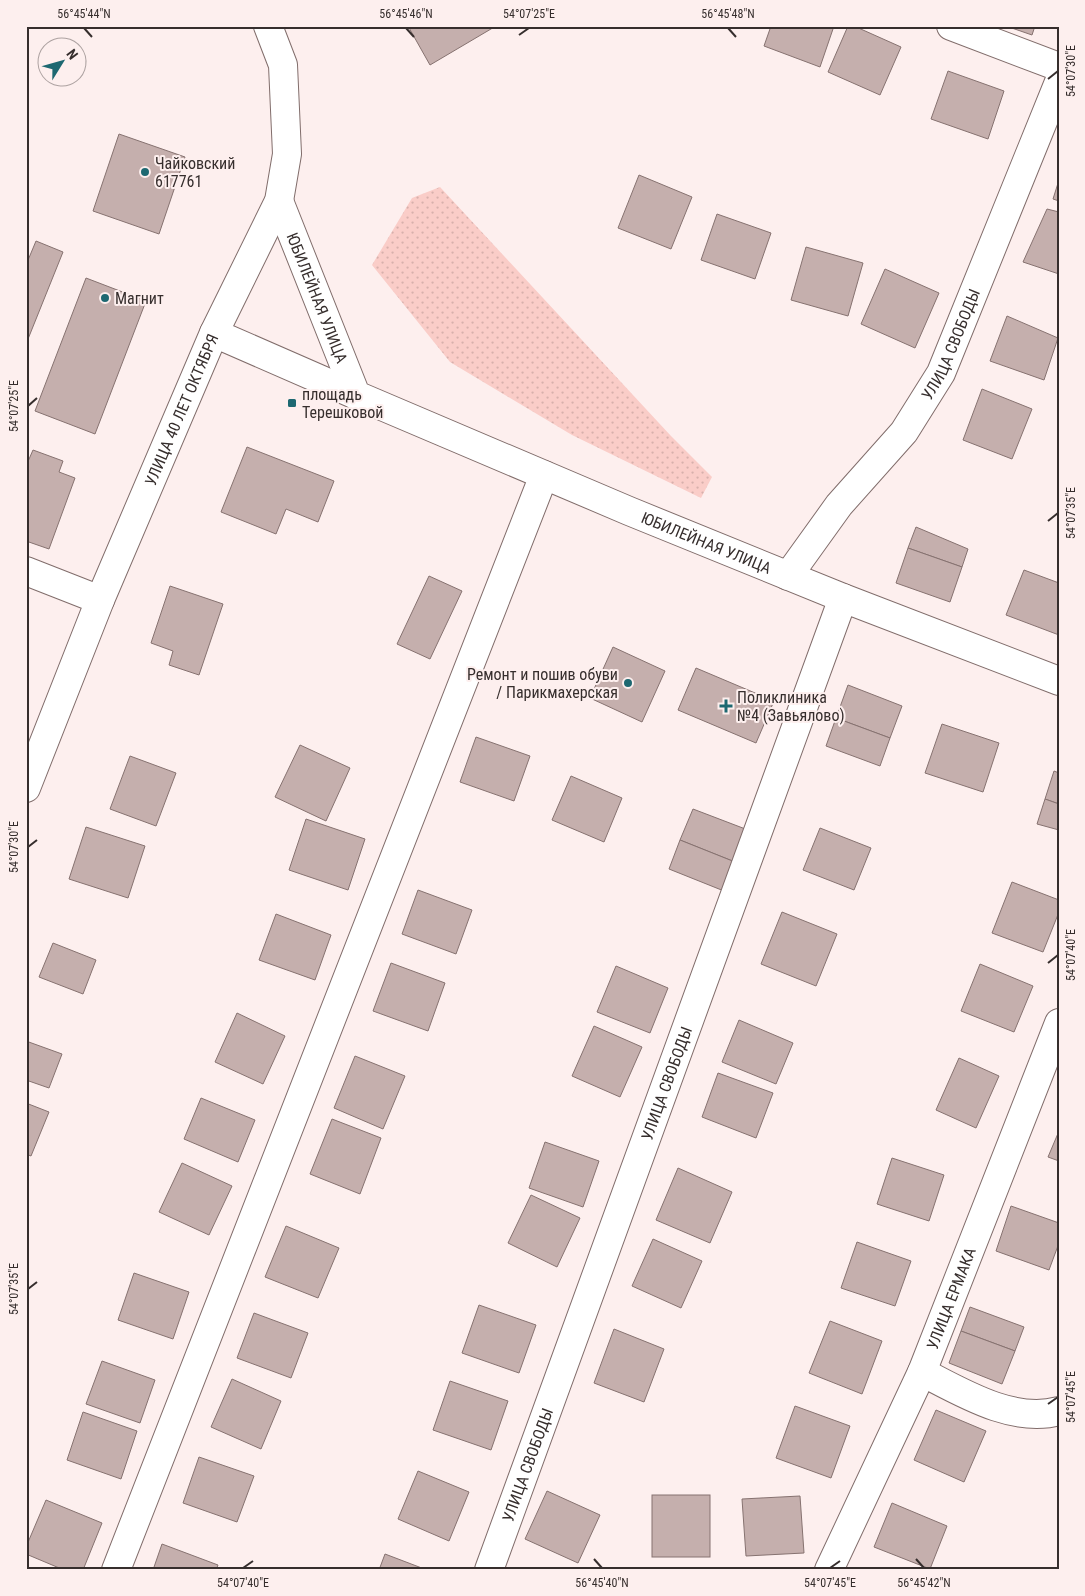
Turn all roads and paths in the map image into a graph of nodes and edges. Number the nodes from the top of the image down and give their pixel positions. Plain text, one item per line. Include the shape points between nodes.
1 (268, 26) edge
2 (951, 26) edge
3 (1059, 67) edge
4 (1059, 82) edge
5 (278, 201) junction
6 (214, 333) junction
7 (356, 395) junction
8 (544, 475) junction
9 (26, 571) edge
10 (788, 576) junction
11 (842, 598) junction
12 (100, 600) junction
13 (1059, 681) edge
14 (26, 788) edge
15 (1059, 1023) edge
16 (922, 1372) junction
17 (1059, 1411) edge
18 (495, 1568) edge
19 (116, 1570) edge
20 (830, 1570) edge

1 - 5 street, УЛИЦА 40 ЛЕТ ОКТЯБРЯ via 283,65 287,154
2 - 3 street
4 - 10 street, УЛИЦА СВОБОДЫ via 941,373 904,432 839,505
5 - 6 street, УЛИЦА 40 ЛЕТ ОКТЯБРЯ
5 - 7 street, ЮБИЛЕЙНАЯ УЛИЦА
6 - 7 street, ЮБИЛЕЙНАЯ УЛИЦА
6 - 12 street, УЛИЦА 40 ЛЕТ ОКТЯБРЯ
7 - 8 street, ЮБИЛЕЙНАЯ УЛИЦА
8 - 10 street, ЮБИЛЕЙНАЯ УЛИЦА
8 - 19 street
9 - 12 street
10 - 11 street, ЮБИЛЕЙНАЯ УЛИЦА
11 - 13 street, ЮБИЛЕЙНАЯ УЛИЦА
11 - 18 street, УЛИЦА СВОБОДЫ
12 - 14 street, УЛИЦА 40 ЛЕТ ОКТЯБРЯ
15 - 16 street, УЛИЦА ЕРМАКА
16 - 17 street via 975,1400 1024,1414
16 - 20 street, УЛИЦА ЕРМАКА

